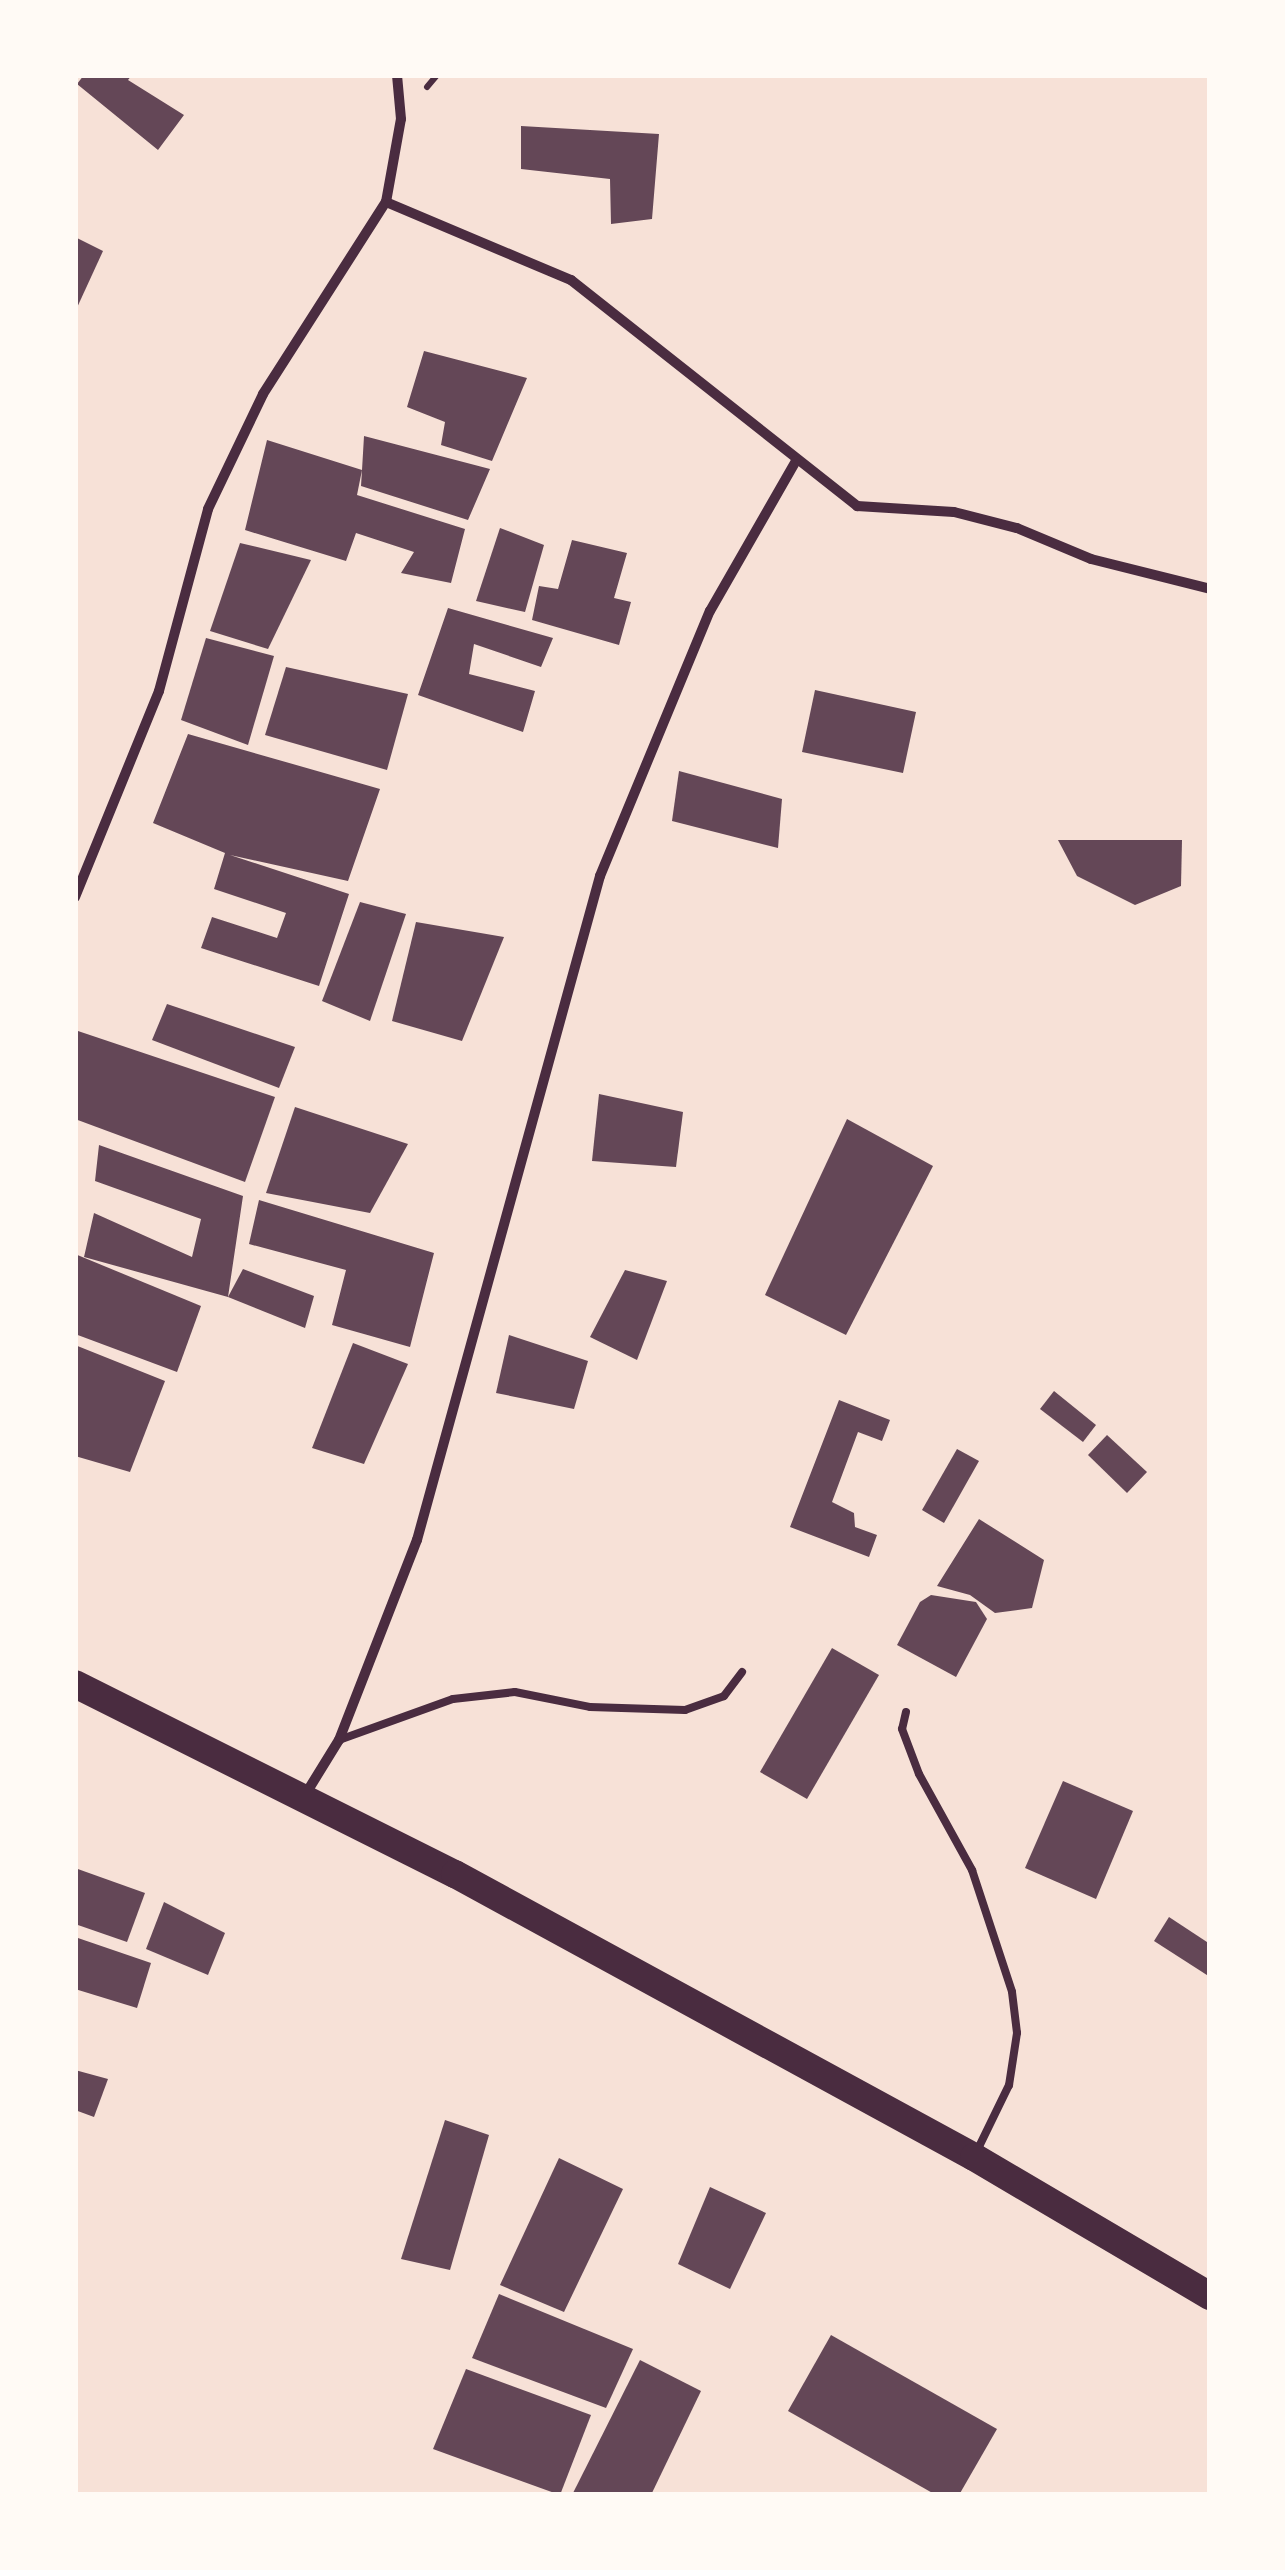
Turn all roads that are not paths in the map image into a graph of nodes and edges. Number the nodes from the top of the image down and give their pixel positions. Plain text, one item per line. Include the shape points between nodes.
1 (398, 75) edge
2 (386, 202) junction
3 (796, 460) junction
4 (1210, 589) edge
5 (75, 897) edge
6 (742, 1672) dead end
7 (75, 1684) edge
8 (906, 1712) dead end
9 (339, 1740) junction
10 (305, 1796) junction
11 (974, 2158) junction
12 (1210, 2296) edge

1 - 2 street via 401,119
2 - 3 street via 571,280
2 - 5 street via 262,394 208,509 159,691
3 - 4 street via 857,506 954,512 1016,528 1090,559
3 - 9 street via 710,611 600,876 417,1540
6 - 9 lane via 724,1696 685,1710 590,1707 515,1692 453,1699
7 - 10 highway
8 - 11 lane via 902,1730 972,1870 1012,1992 1017,2033 1009,2085
9 - 10 street
10 - 11 highway
11 - 12 highway

